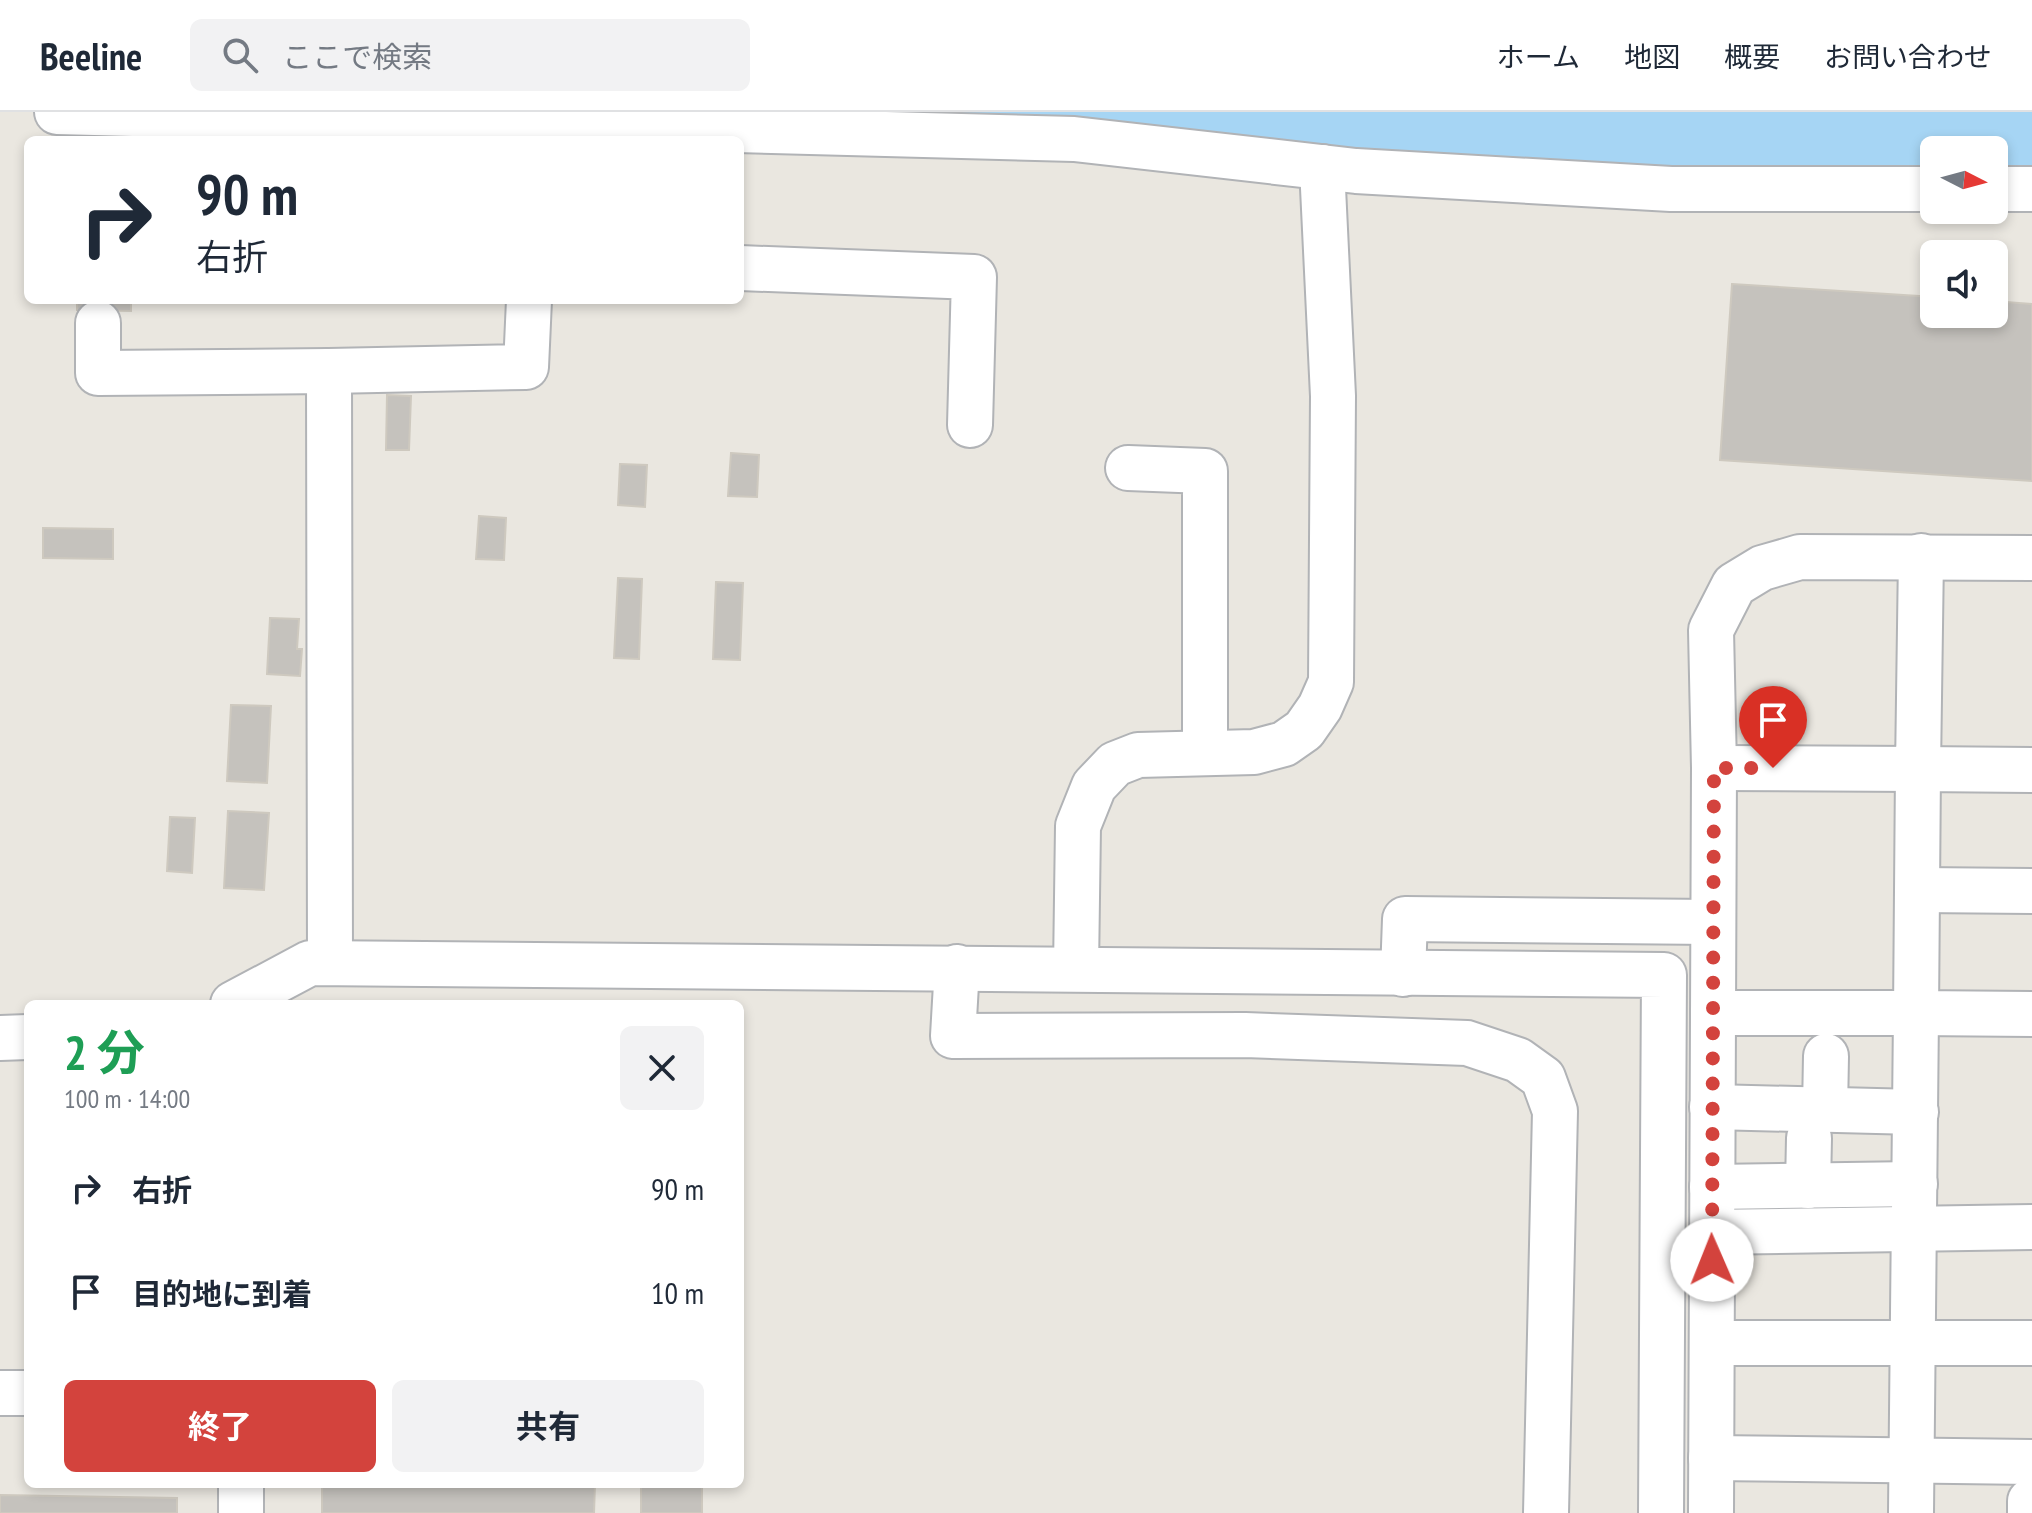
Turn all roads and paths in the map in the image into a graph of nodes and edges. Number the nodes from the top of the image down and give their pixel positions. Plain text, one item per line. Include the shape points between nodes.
1 (57, 112) edge
2 (1322, 167) junction
3 (1920, 189) edge
4 (2008, 189) edge
5 (2032, 189) edge
6 (744, 268) edge
7 (529, 304) edge
8 (98, 323) dead end
9 (329, 371) junction
10 (970, 425) dead end
11 (1128, 468) dead end
12 (1921, 556) junction
13 (2032, 558) edge
14 (1205, 753) junction
15 (1714, 768) junction
16 (1918, 769) junction
17 (2032, 770) edge
18 (1918, 890) junction
19 (2032, 891) edge
20 (1713, 922) junction
21 (330, 963) junction
22 (957, 967) junction
23 (1076, 969) junction
24 (1403, 974) junction
25 (241, 1000) edge
26 (1713, 1013) junction
27 (1916, 1013) junction
28 (2032, 1014) edge
29 (24, 1037) edge
30 (0, 1038) edge
31 (1826, 1056) dead end
32 (1712, 1107) junction
33 (1916, 1112) junction
34 (1817, 1124) junction
35 (1915, 1184) junction
36 (1808, 1186) junction
37 (1712, 1187) junction
38 (2032, 1227) edge
39 (1915, 1229) junction
40 (1712, 1232) junction
41 (1913, 1341) junction
42 (1714, 1343) junction
43 (2032, 1343) edge
44 (0, 1393) edge
45 (24, 1393) edge
46 (1711, 1458) junction
47 (1912, 1461) junction
48 (241, 1488) edge
49 (2030, 1492) edge
50 (241, 1513) edge
51 (1546, 1513) edge
52 (1661, 1513) edge
53 (1711, 1513) edge
54 (1911, 1513) edge

1 - 2 street via 1074,139
2 - 3 street via 1671,189
2 - 14 street via 1333,396 1331,682 1304,730 1284,744 1254,752
4 - 5 street
6 - 10 street via 974,277
7 - 9 street via 526,367
8 - 9 street via 98,373
9 - 21 street
11 - 14 street via 1205,471
12 - 13 street
12 - 15 street via 1800,557 1762,568 1734,585 1711,630
12 - 16 street
14 - 23 street via 1138,755 1115,764 1094,786 1078,826
15 - 16 street
15 - 20 street
16 - 17 street
16 - 18 street
18 - 19 street
18 - 27 street
20 - 24 street via 1405,919
20 - 26 street
21 - 22 street
21 - 25 street via 310,963
22 - 23 street
22 - 51 street via 953,1036 1245,1035 1467,1043 1518,1060 1543,1078 1555,1111
23 - 24 street
24 - 52 street via 1664,975
26 - 27 street
26 - 32 street
27 - 28 street
27 - 33 street
29 - 30 street
31 - 34 street
32 - 34 street
32 - 37 street
33 - 34 street
33 - 35 street
34 - 36 street
35 - 36 street
35 - 39 street
36 - 37 street
37 - 40 street
38 - 39 street
39 - 40 street
39 - 41 street
40 - 42 street
41 - 42 street
41 - 43 street
41 - 47 street
42 - 46 street
44 - 45 street
46 - 47 street
46 - 53 street
47 - 49 street
47 - 54 street
48 - 50 street

